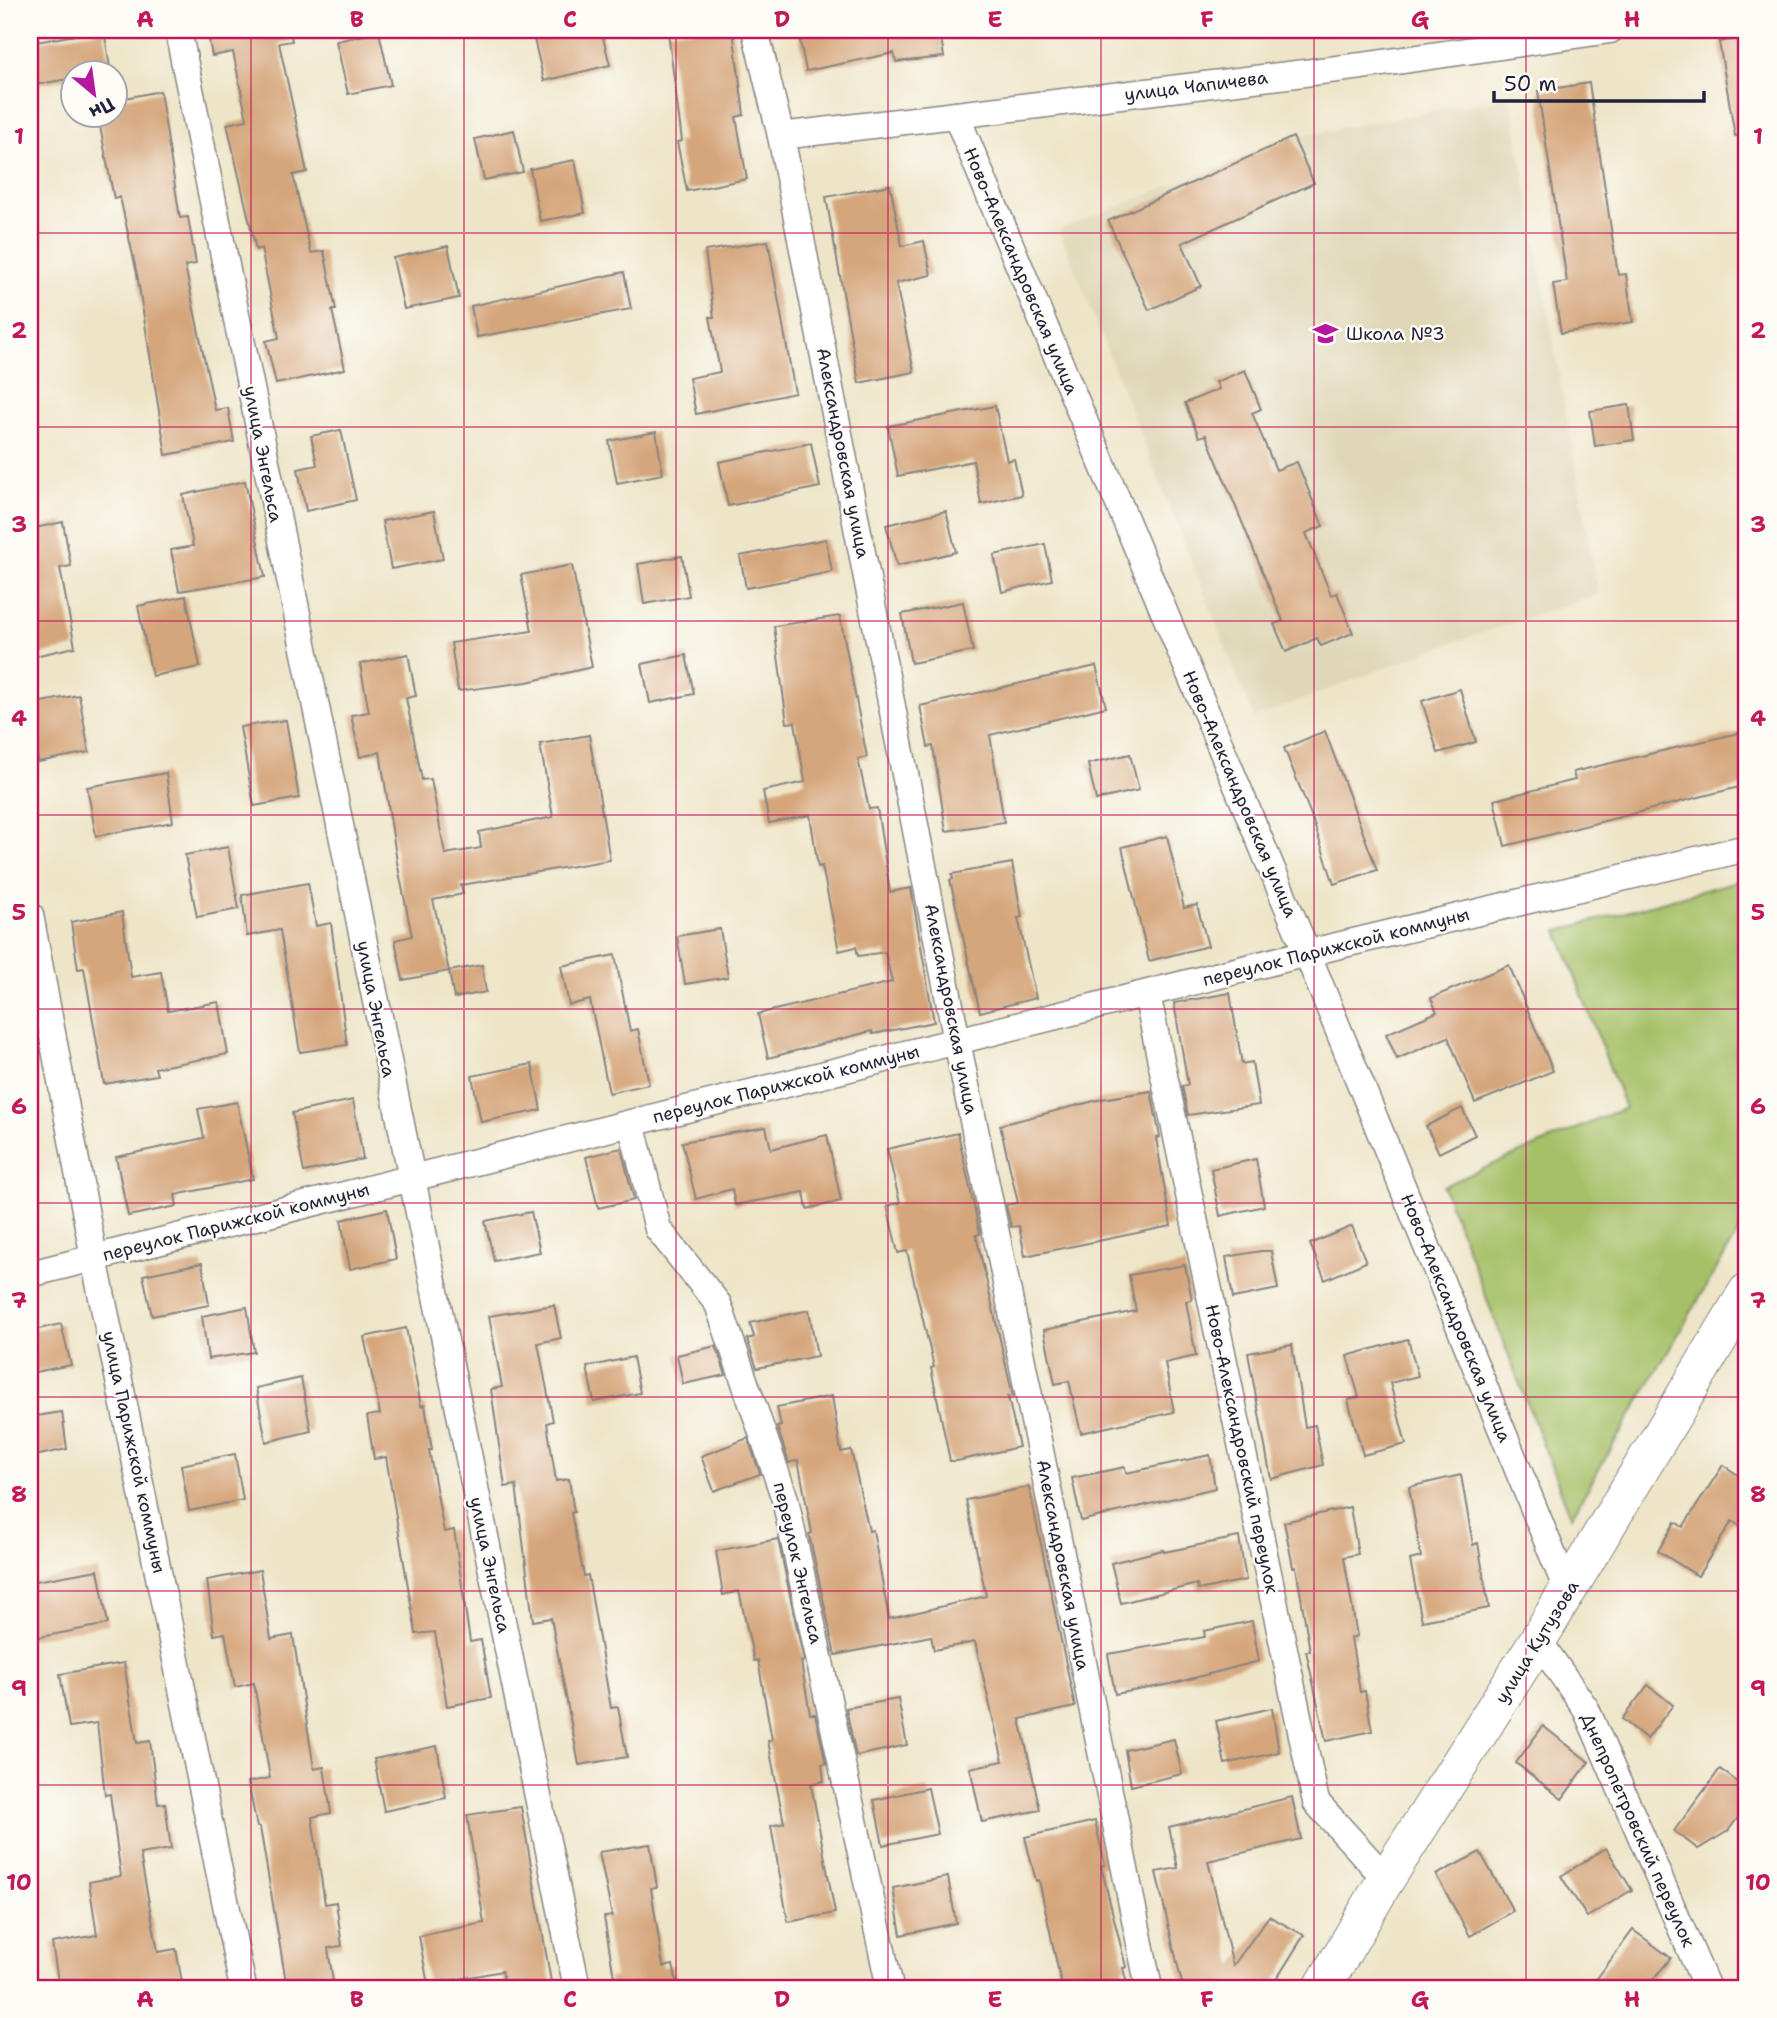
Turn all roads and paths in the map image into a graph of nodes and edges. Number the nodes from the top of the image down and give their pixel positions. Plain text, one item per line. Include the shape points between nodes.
1 (178, 30) edge
2 (755, 30) edge
3 (1610, 30) edge
4 (956, 115) junction
5 (781, 136) junction
6 (1747, 848) edge
7 (30, 915) edge
8 (1307, 953) junction
9 (1147, 993) junction
10 (957, 1041) junction
11 (632, 1123) junction
12 (410, 1179) junction
13 (94, 1258) junction
14 (30, 1274) edge
15 (1747, 1293) edge
16 (1568, 1592) junction
17 (1538, 1640) junction
18 (1386, 1879) junction
19 (243, 1988) edge
20 (577, 1988) edge
21 (890, 1988) edge
22 (1149, 1988) edge
23 (1322, 1988) edge
24 (1707, 1988) edge

1 - 12 street, улица Энгельса
2 - 5 street, Александровская улица
3 - 4 street, улица Чапичева via 1362,66
4 - 5 street, улица Чапичева
4 - 8 street, Ново-Александровская улица
5 - 10 street, Александровская улица
6 - 8 street, переулок Парижской коммуны
7 - 13 street, улица Парижской коммуны
8 - 9 street, переулок Парижской коммуны
8 - 16 street, Ново-Александровская улица
9 - 10 street, переулок Парижской коммуны
9 - 18 street, Ново-Александровский переулок via 1316,1802
10 - 11 street, переулок Парижской коммуны
10 - 22 street, Александровская улица
11 - 12 street, переулок Парижской коммуны
11 - 21 street, переулок Энгельса via 658,1229 718,1304 785,1499
12 - 13 street, переулок Парижской коммуны
12 - 20 street, улица Энгельса
13 - 14 street, переулок Парижской коммуны
13 - 19 street, улица Парижской коммуны
15 - 16 main road, улица Кутузова
16 - 17 main road, улица Кутузова
17 - 18 main road, улица Кутузова
17 - 24 street, Днепропетровский переулок via 1586,1709
18 - 23 main road, улица Кутузова

